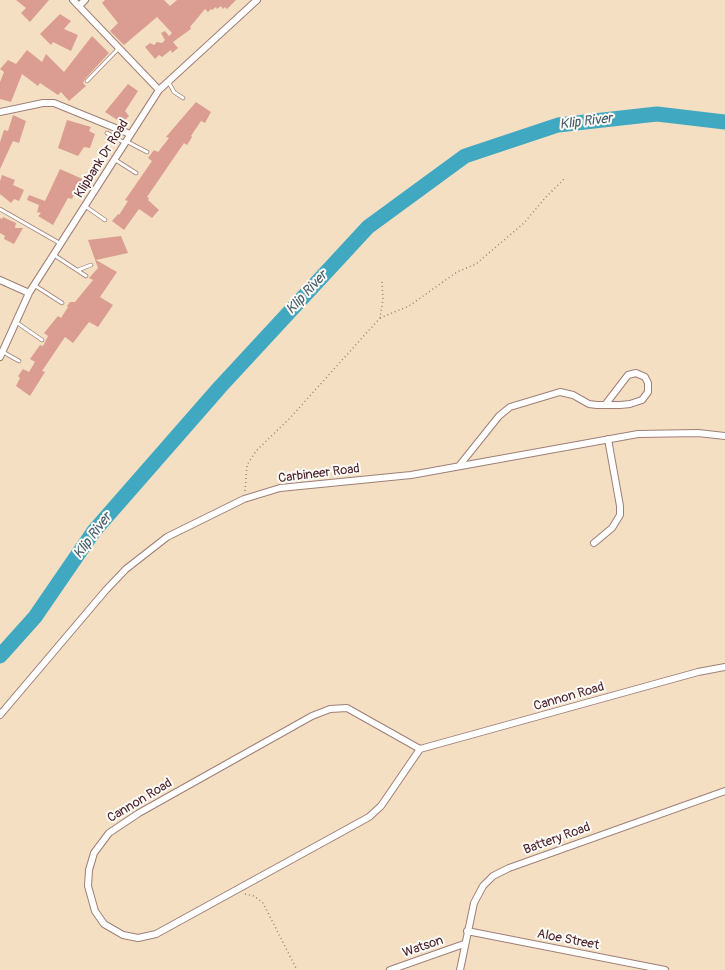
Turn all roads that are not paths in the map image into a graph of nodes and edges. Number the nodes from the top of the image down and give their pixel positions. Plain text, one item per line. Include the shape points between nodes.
1 (73, 0) edge
2 (85, 0) edge
3 (257, 0) edge
4 (79, 6) junction
5 (119, 48) junction
6 (87, 81) dead end
7 (168, 81) junction
8 (159, 90) junction
9 (183, 98) dead end
10 (0, 112) edge
11 (107, 133) dead end
12 (130, 134) junction
13 (125, 142) junction
14 (147, 152) dead end
15 (114, 159) junction
16 (136, 173) dead end
17 (85, 206) junction
18 (0, 209) edge
19 (105, 220) dead end
20 (61, 244) junction
21 (54, 255) junction
22 (91, 265) dead end
23 (78, 270) junction
24 (86, 276) dead end
25 (0, 280) edge
26 (34, 285) junction
27 (29, 293) junction
28 (62, 302) dead end
29 (16, 322) junction
30 (42, 340) dead end
31 (1, 354) edge
32 (19, 361) dead end
33 (605, 405) junction
34 (725, 436) edge
35 (608, 439) junction
36 (459, 466) junction
37 (594, 543) dead end
38 (725, 667) edge
39 (0, 715) edge
40 (420, 750) junction
41 (725, 791) edge
42 (467, 931) junction
43 (464, 944) junction
44 (390, 970) edge
45 (460, 970) edge
46 (665, 970) edge

1 - 4 street
2 - 4 street
3 - 7 street, Klipbank Dr Road
4 - 5 street
5 - 6 lane
5 - 8 street
7 - 8 street, Klipbank Dr Road
7 - 9 lane via 174,92
8 - 12 street, Klipbank Dr Road
10 - 12 street via 54,103
11 - 13 lane
12 - 13 street, Klipbank Dr Road
13 - 14 lane
13 - 15 street, Klipbank Dr Road
15 - 16 lane
15 - 17 street, Klipbank Dr Road
17 - 19 lane
17 - 20 street, Klipbank Dr Road
18 - 20 lane
20 - 21 street, Klipbank Dr Road
21 - 23 lane
21 - 26 street, Klipbank Dr Road
22 - 23 lane
23 - 24 lane
25 - 27 street
26 - 27 street, Klipbank Dr Road
26 - 28 lane
27 - 29 street, Klipbank Dr Road
29 - 30 lane
29 - 31 street, Klipbank Dr Road
31 - 32 lane
33 - 33 street via 630,404 642,400 649,389 645,377 636,373 628,376
33 - 36 street via 588,404 573,395 560,392 510,407 499,416
34 - 35 street, Carbineer Road via 669,433 638,434
35 - 36 street, Carbineer Road
35 - 37 street via 620,515 612,528
36 - 39 street, Carbineer Road via 411,475 280,488 244,499 167,537 126,569 106,590
38 - 40 street, Cannon Road via 698,672
40 - 40 street, Cannon Road via 351,710 336,708 320,712 119,826 105,837 97,846 89,870 90,894 99,917 114,931 130,937 156,934 369,818 381,806
41 - 42 street, Battery Road via 499,873 487,881 478,894
42 - 43 street, Battery Road
42 - 46 street, Aloe Street
43 - 44 street, Watson
43 - 45 street, Battery Road

